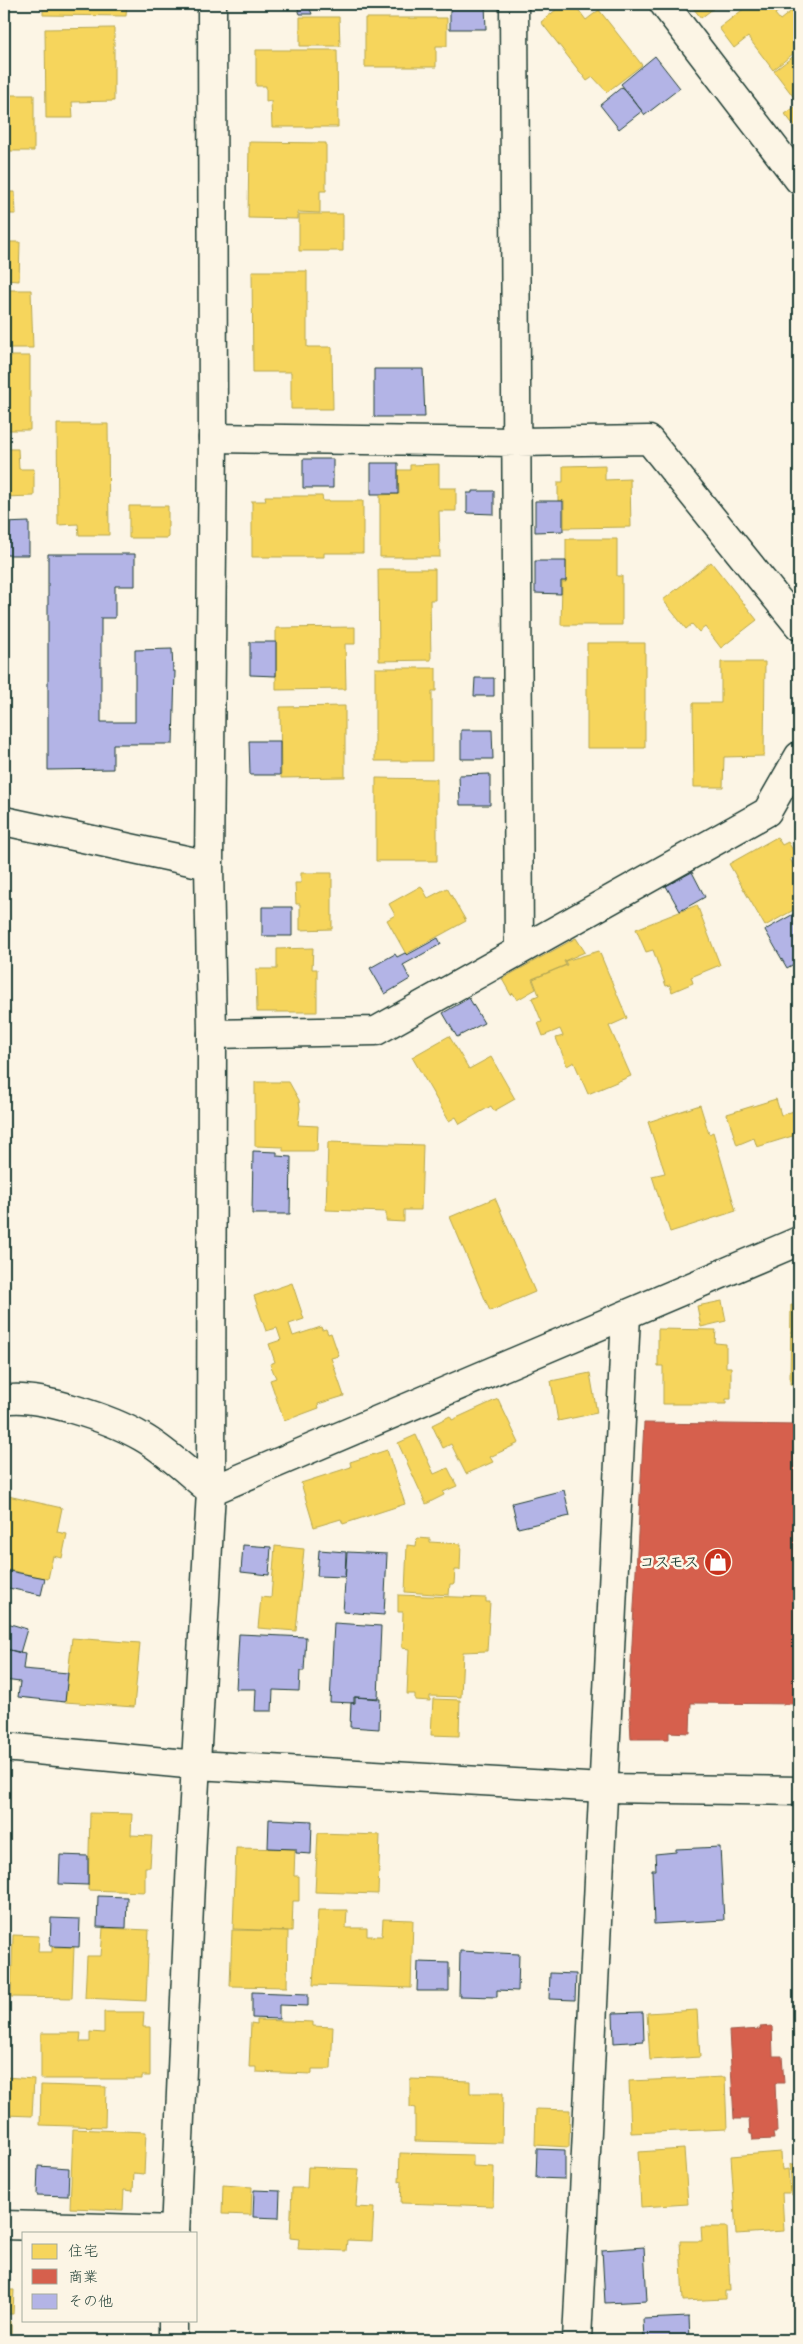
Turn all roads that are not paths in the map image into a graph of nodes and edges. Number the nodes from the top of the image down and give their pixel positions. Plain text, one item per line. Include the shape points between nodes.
1 (212, 4) edge
2 (514, 4) edge
3 (664, 4) edge
4 (799, 180) edge
5 (213, 438) junction
6 (517, 442) junction
7 (799, 626) edge
8 (799, 756) edge
9 (4, 821) edge
10 (209, 865) junction
11 (519, 950) junction
12 (212, 1034) junction
13 (799, 1241) edge
14 (626, 1315) junction
15 (4, 1400) edge
16 (211, 1492) junction
17 (4, 1746) edge
18 (197, 1765) junction
19 (604, 1788) junction
20 (799, 1791) edge
21 (4, 2225) edge
22 (175, 2231) edge
23 (173, 2322) edge
24 (173, 2340) edge
25 (577, 2340) edge

1 - 5 street
2 - 6 street
3 - 4 street
5 - 6 street
5 - 10 street
6 - 7 street via 649,440
6 - 11 street
8 - 11 street via 767,812
9 - 10 street
10 - 12 street
11 - 12 street via 376,1031
12 - 16 street
13 - 14 street
14 - 16 street
14 - 19 street
15 - 16 street via 17,1397 65,1408 143,1437
16 - 18 street
17 - 18 street
18 - 19 street
18 - 22 street
19 - 20 street
19 - 25 street
21 - 22 street
23 - 24 street

